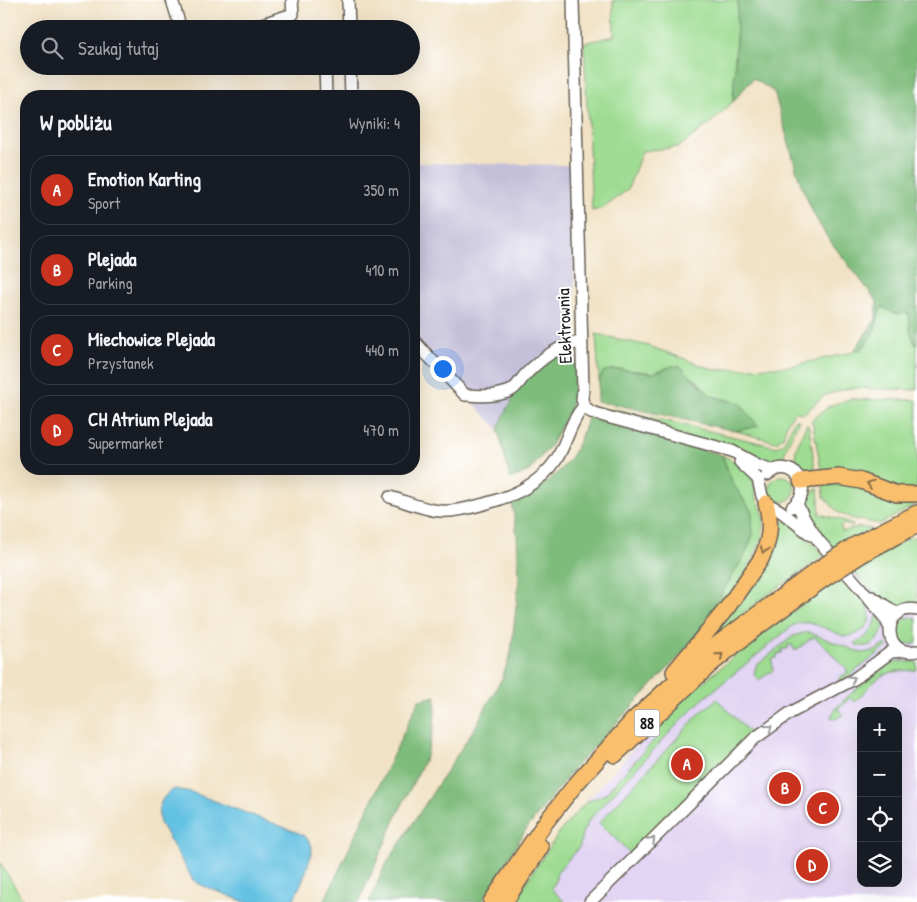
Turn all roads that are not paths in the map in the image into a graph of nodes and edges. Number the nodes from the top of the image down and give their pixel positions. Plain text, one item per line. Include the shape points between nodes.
1 (172, 0) edge
2 (292, 0) edge
3 (348, 0) edge
4 (573, 0) edge
5 (178, 20) edge
6 (274, 20) edge
7 (349, 20) edge
8 (326, 75) edge
9 (350, 75) edge
10 (326, 90) edge
11 (351, 90) edge
12 (581, 342) junction
13 (420, 347) edge
14 (584, 406) junction
15 (720, 448) junction
16 (772, 470) junction
17 (801, 481) junction
18 (917, 494) edge
19 (390, 497) dead end
20 (769, 502) junction
21 (797, 504) junction
22 (917, 513) edge
23 (917, 525) edge
24 (886, 535) junction
25 (818, 540) junction
26 (820, 574) junction
27 (861, 589) junction
28 (917, 610) edge
29 (898, 614) junction
30 (890, 628) junction
31 (903, 651) junction
32 (917, 651) edge
33 (589, 769) junction
34 (491, 902) edge
35 (504, 902) edge
36 (590, 902) edge

1 - 5 street
2 - 6 street via 292,14
3 - 7 street
4 - 12 street, Elektrownia
8 - 10 street
9 - 11 street
12 - 13 street via 564,345 543,358 512,390 490,396 465,395
12 - 14 street, Elektrownia
14 - 15 street via 591,412
14 - 19 street via 555,462 524,489 459,511 440,511
15 - 16 street
15 - 20 street via 750,470
16 - 17 street via 786,468
16 - 20 street via 763,479
18 -> 17 main road via 898,494 839,477
17 - 21 street via 802,495
20 - 21 street via 788,509
20 - 25 street
20 -> 33 main road via 768,538 754,571 679,667 627,720
21 - 25 street
22 - 24 main road, 88
23 - 24 main road, 88
24 - 26 main road, 88, bridge
25 - 27 street
26 - 33 main road, 88 via 712,648 634,720
35 -> 26 main road, 88 via 553,827 598,772 709,666
27 - 29 street
27 - 30 street
28 - 29 street
29 - 30 street
30 - 31 street via 891,640
31 - 32 street
36 -> 31 street via 754,738 790,713 854,679 891,652
33 - 34 main road, 88 via 545,823

